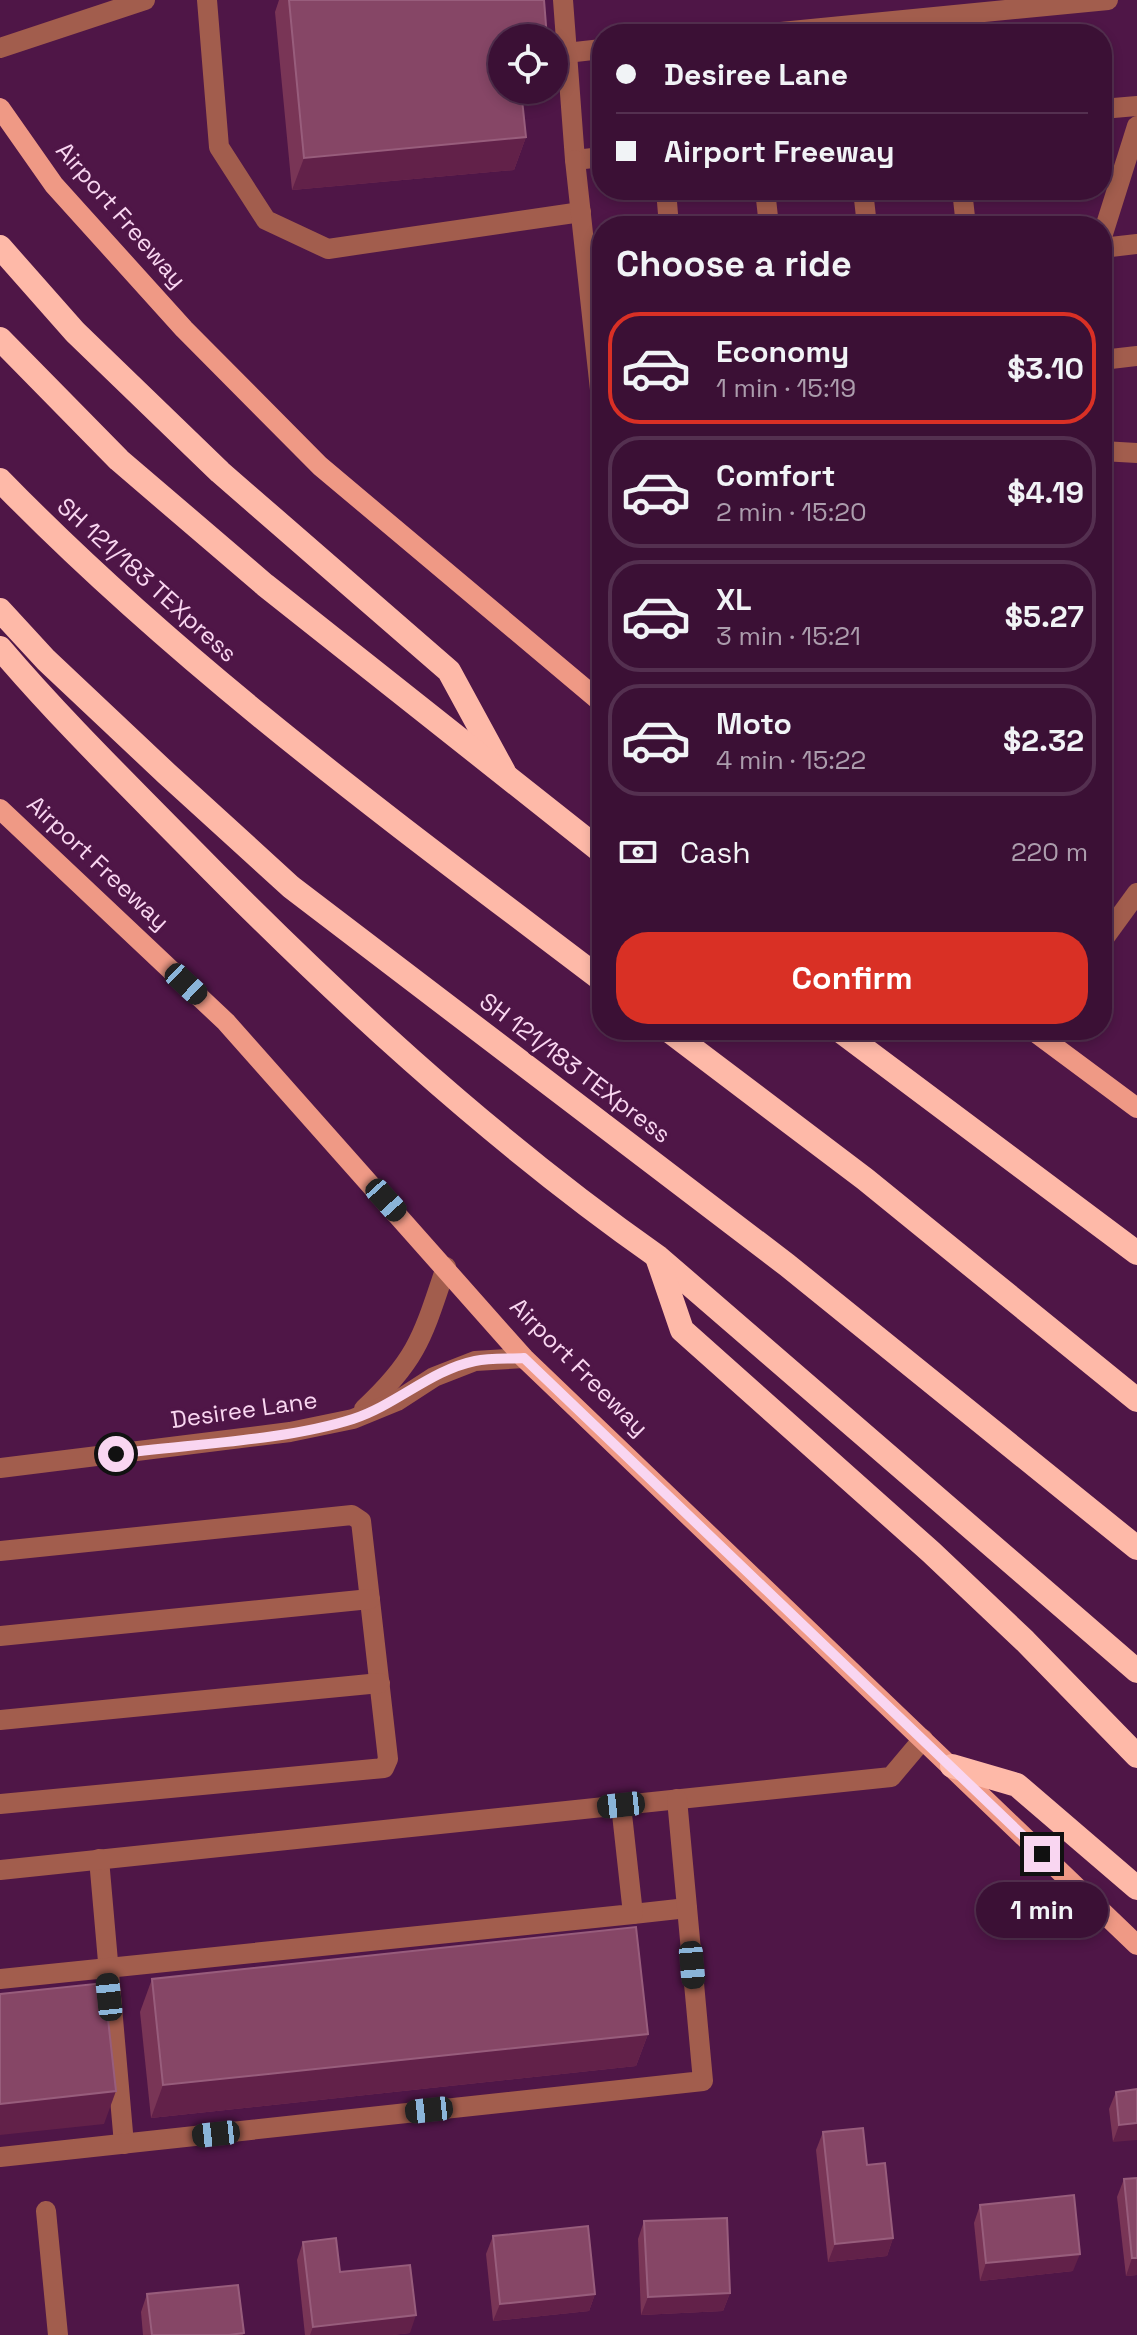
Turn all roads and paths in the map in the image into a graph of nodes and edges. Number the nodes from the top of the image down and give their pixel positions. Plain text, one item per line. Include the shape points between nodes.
1 (145, 0) edge
2 (207, 0) edge
3 (563, 0) edge
4 (1108, 0) edge
5 (564, 24) edge
6 (862, 24) edge
7 (0, 48) edge
8 (592, 50) edge
9 (568, 53) edge
10 (568, 77) edge
11 (1137, 106) edge
12 (0, 108) edge
13 (1112, 108) edge
14 (1136, 135) edge
15 (592, 158) edge
16 (575, 160) junction
17 (581, 212) junction
18 (1109, 216) edge
19 (1137, 244) edge
20 (0, 247) edge
21 (1112, 247) edge
22 (592, 315) edge
23 (0, 339) edge
24 (1137, 356) edge
25 (1112, 359) edge
26 (1112, 452) edge
27 (1137, 453) edge
28 (0, 480) edge
29 (0, 610) edge
30 (0, 648) edge
31 (592, 695) edge
32 (510, 783) junction
33 (0, 809) edge
34 (592, 844) edge
35 (1137, 893) edge
36 (1112, 927) edge
37 (592, 972) edge
38 (681, 1040) edge
39 (852, 1040) edge
40 (1045, 1040) edge
41 (1137, 1108) edge
42 (1137, 1253) edge
43 (658, 1257) junction
44 (446, 1267) junction
45 (524, 1358) junction
46 (1137, 1400) edge
47 (353, 1419) junction
48 (0, 1468) edge
49 (1137, 1548) edge
50 (0, 1551) edge
51 (370, 1599) junction
52 (0, 1636) edge
53 (1137, 1671) edge
54 (380, 1683) junction
55 (0, 1720) edge
56 (923, 1739) junction
57 (1137, 1756) edge
58 (952, 1766) junction
59 (677, 1799) junction
60 (0, 1804) edge
61 (621, 1805) junction
62 (99, 1859) junction
63 (0, 1870) edge
64 (1137, 1888) edge
65 (687, 1908) junction
66 (633, 1914) junction
67 (1137, 1945) edge
68 (106, 1968) junction
69 (0, 1979) edge
70 (124, 2144) junction
71 (0, 2157) edge
72 (46, 2211) dead end
73 (58, 2335) edge

1 - 7 street
2 - 17 street via 219,147 266,220 328,249
3 - 5 street
4 - 6 street
8 - 9 street
10 - 16 street
11 - 13 street
12 - 31 main road, Airport Freeway via 64,196 184,329 320,466
14 - 18 street
15 - 16 street
16 - 17 street
17 - 22 street
19 - 21 street
20 - 32 highway via 75,332 220,472 449,671
23 - 32 highway via 119,460
24 - 25 street
26 - 27 street
28 - 37 highway, SH 121/183 TEXpress via 181,653
29 - 49 highway, SH 121/183 TEXpress via 123,733 291,887 895,1350
30 - 43 highway via 259,918 419,1068 587,1208
32 - 34 highway
33 - 44 main road, Airport Freeway via 226,1022
35 - 36 street
38 - 46 highway via 865,1179
39 - 42 highway
40 - 41 main road
43 - 53 highway
43 - 57 highway via 682,1330 931,1552
44 - 45 main road, Airport Freeway
44 - 47 street, Desiree Lane via 418,1347 395,1380
45 - 47 street, Desiree Lane via 475,1361
45 - 56 main road, Airport Freeway
47 - 48 street, Desiree Lane via 290,1432
50 - 51 street via 352,1515 361,1521
51 - 52 street
51 - 54 street
54 - 55 street
54 - 60 street via 388,1759 384,1768
56 - 58 main road, Airport Freeway
56 - 59 street via 891,1777
58 - 64 highway via 1017,1785
58 - 67 main road, Airport Freeway
59 - 61 street
59 - 65 street
61 - 62 street
61 - 66 street
62 - 63 street
62 - 68 street
65 - 66 street
65 - 70 street via 703,2081
66 - 68 street
68 - 69 street
68 - 70 street
70 - 71 street
72 - 73 street

